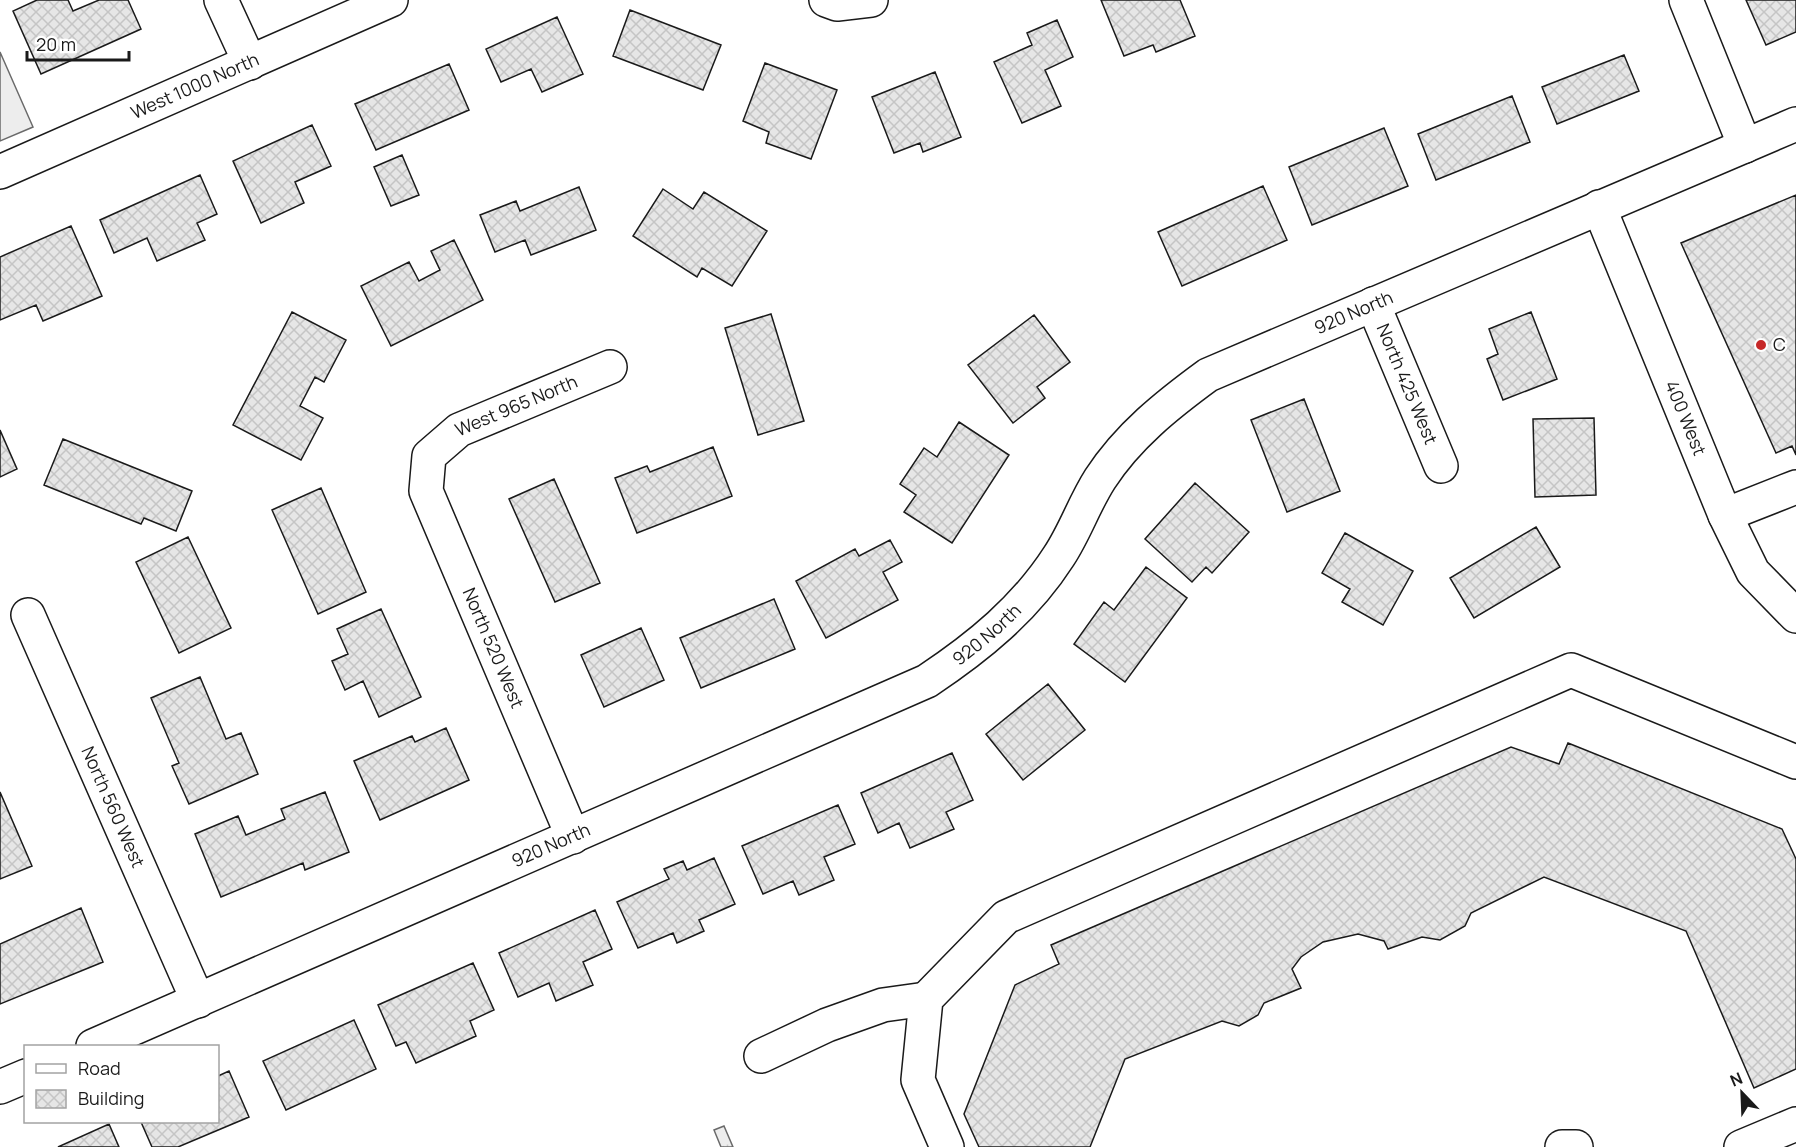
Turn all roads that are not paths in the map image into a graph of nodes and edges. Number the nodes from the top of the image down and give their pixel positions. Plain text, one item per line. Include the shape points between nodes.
1 (221, 0) edge
2 (391, 0) edge
3 (826, 0) edge
4 (871, 0) edge
5 (1686, 0) edge
6 (250, 63) junction
7 (1796, 124) edge
8 (1745, 146) junction
9 (0, 172) edge
10 (1599, 207) junction
11 (1373, 304) junction
12 (610, 367) dead end
13 (429, 456) joint
14 (1441, 466) dead end
15 (1796, 487) edge
16 (1725, 515) junction
17 (28, 615) dead end
18 (1796, 616) edge
19 (1796, 762) edge
20 (573, 837) junction
21 (926, 999) junction
22 (198, 1001) junction
23 (98, 1045) edge
24 (761, 1056) dead end
25 (24, 1077) edge
26 (0, 1087) edge
27 (1796, 1124) edge
28 (947, 1147) edge
29 (1562, 1147) edge
30 (1576, 1147) edge
31 (1741, 1147) edge

1 - 6 street
2 - 6 street, West 1000 North
3 - 4 street via 837,4
5 - 8 street
6 - 9 street, West 1000 North
7 - 8 street, 920 North
8 - 10 street, 920 North
10 - 11 street, 920 North
10 - 16 street, 400 West
11 - 14 street, North 425 West
11 - 20 street, 920 North via 1208,375 1166,406 1128,443 1100,480 1059,557 1014,613 971,652 927,681
12 - 13 street, West 965 North via 459,430
13 - 20 street, North 520 West via 426,491
15 - 16 street
16 - 18 street, 400 West via 1753,572
17 - 22 street, North 560 West
19 - 21 street via 1571,670 1006,917
20 - 22 street, 920 North
21 - 24 street via 883,1005 827,1025
21 - 28 street via 918,1080
22 - 23 street, 920 North
25 - 26 street
27 - 31 street
29 - 30 street

